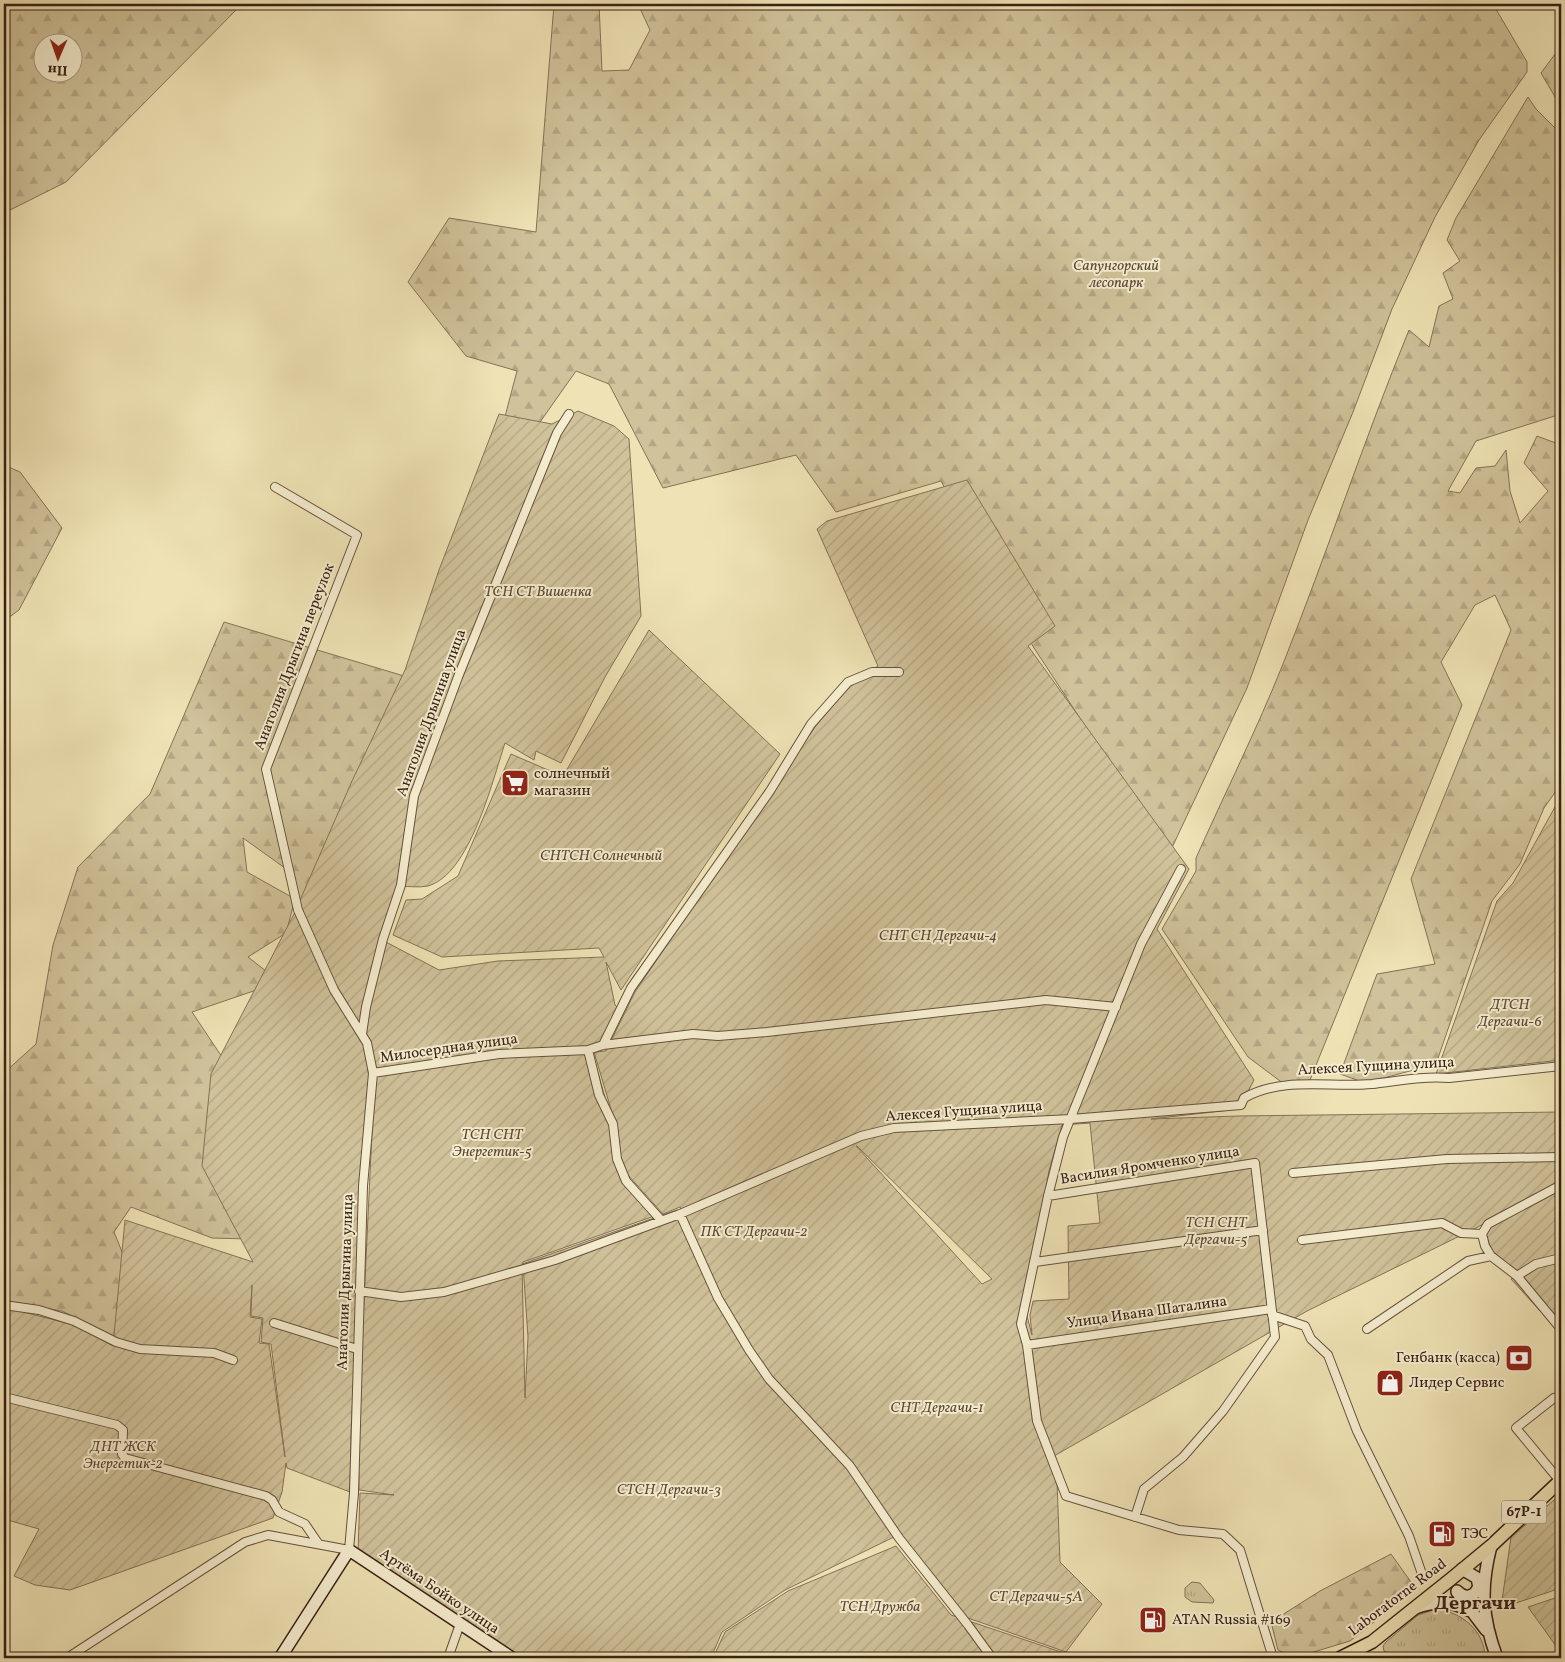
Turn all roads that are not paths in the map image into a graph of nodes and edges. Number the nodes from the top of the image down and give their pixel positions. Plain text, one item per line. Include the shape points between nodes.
1 (569, 414) dead end
2 (274, 486) dead end
3 (899, 672) dead end
4 (1181, 869) dead end
5 (1116, 1008) junction
6 (362, 1034) junction
7 (603, 1045) junction
8 (588, 1050) junction
9 (1561, 1066) edge
10 (373, 1074) junction
11 (1070, 1119) junction
12 (1561, 1157) edge
13 (1293, 1173) dead end
14 (1561, 1184) edge
15 (1048, 1196) junction
16 (680, 1214) junction
17 (661, 1220) junction
18 (1263, 1230) junction
19 (1482, 1234) junction
20 (1302, 1240) dead end
21 (1491, 1256) junction
22 (1561, 1258) edge
23 (1035, 1262) junction
24 (1517, 1276) junction
25 (360, 1291) junction
26 (4, 1305) edge
27 (1271, 1312) junction
28 (274, 1323) dead end
29 (1367, 1329) dead end
30 (1561, 1329) edge
31 (1027, 1345) junction
32 (358, 1349) junction
33 (233, 1360) dead end
34 (4, 1397) edge
35 (1561, 1397) edge
36 (1561, 1480) edge
37 (1134, 1517) junction
38 (318, 1543) junction
39 (1491, 1546) junction
40 (349, 1550) junction
41 (1462, 1569) junction
42 (1423, 1577) dead end
43 (1451, 1579) junction
44 (1479, 1586) junction
45 (1457, 1592) junction
46 (1482, 1604) junction
47 (1413, 1609) junction
48 (1470, 1611) junction
49 (460, 1624) junction
50 (1488, 1633) junction
51 (67, 1658) edge
52 (280, 1658) edge
53 (448, 1658) edge
54 (512, 1658) edge
55 (992, 1658) edge
56 (1273, 1658) edge
57 (1340, 1658) edge
58 (1497, 1658) edge

1 - 6 street, Анатолия Дрыгина улица via 557,433 458,677 414,796 400,885 383,939
2 - 6 street, Анатолия Дрыгина переулок via 357,535 266,769 298,910 334,990
3 - 7 street via 872,672 848,682 811,724 770,791 631,988
4 - 5 street via 1141,944
5 - 7 street, Милосердная улица via 1046,1000 767,1032 718,1036 693,1034
5 - 11 street
6 - 10 street, Анатолия Дрыгина переулок
7 - 8 street, Милосердная улица
8 - 10 street, Милосердная улица via 499,1054
8 - 17 street via 599,1095 613,1124 617,1160 626,1181
9 - 11 street, Алексея Гущина улица via 1372,1084 1274,1086 1244,1098 1241,1105
10 - 25 street, Анатолия Дрыгина улица via 363,1186
11 - 15 street
11 - 16 street, Алексея Гущина улица via 894,1128 862,1136
12 - 13 street via 1447,1159
14 - 19 street via 1488,1224
15 - 18 street, Василия Яромченко улица via 1255,1163
15 - 23 street
16 - 17 street, Алексея Гущина улица
16 - 55 street via 718,1298 769,1379 850,1466 899,1538
17 - 25 street, Алексея Гущина улица via 555,1260 444,1292 401,1297
18 - 23 street
18 - 27 street
19 - 20 street via 1462,1233 1442,1224
19 - 21 street via 1484,1246
21 - 24 street
21 - 29 street via 1468,1261
22 - 24 street via 1536,1264
23 - 31 street via 1021,1324
24 - 30 street
25 - 32 street, Анатолия Дрыгина улица
26 - 33 street via 39,1310 74,1321 116,1342 140,1349 214,1353
27 - 31 street, Улица Ивана Шаталина
27 - 37 street via 1275,1337 1223,1411 1183,1457 1144,1489
27 - 42 street via 1305,1326 1312,1339 1328,1355 1357,1431 1409,1536
28 - 32 street
31 - 37 street via 1037,1421 1066,1496
32 - 40 street, Анатолия Дрыгина улица
34 - 38 street via 117,1425 123,1430 122,1454 125,1458 266,1496 279,1512 306,1524
35 - 36 street via 1554,1398 1516,1428
36 - 39 main road, Laboratorne Road / 67Р-1
37 - 56 street via 1179,1530 1223,1534 1240,1550
38 - 40 street
38 - 51 street via 268,1535 245,1542
39 - 41 main road, Laboratorne Road / 67Р-1
39 - 46 main road
40 - 49 main road, Артёма Бойко улица
40 - 52 main road
41 - 43 main road, Laboratorne Road / 67Р-1
41 - 44 main road via 1475,1576
43 - 45 main road
43 - 47 main road, Laboratorne Road / 67Р-1
44 - 45 main road via 1470,1597
44 - 46 main road
45 - 48 main road
46 - 50 main road
47 - 48 main road via 1443,1602
47 - 57 main road, Laboratorne Road / 67Р-1 via 1372,1642
48 - 50 main road
49 - 53 street
49 - 54 main road, Артёма Бойко улица
50 - 58 main road

